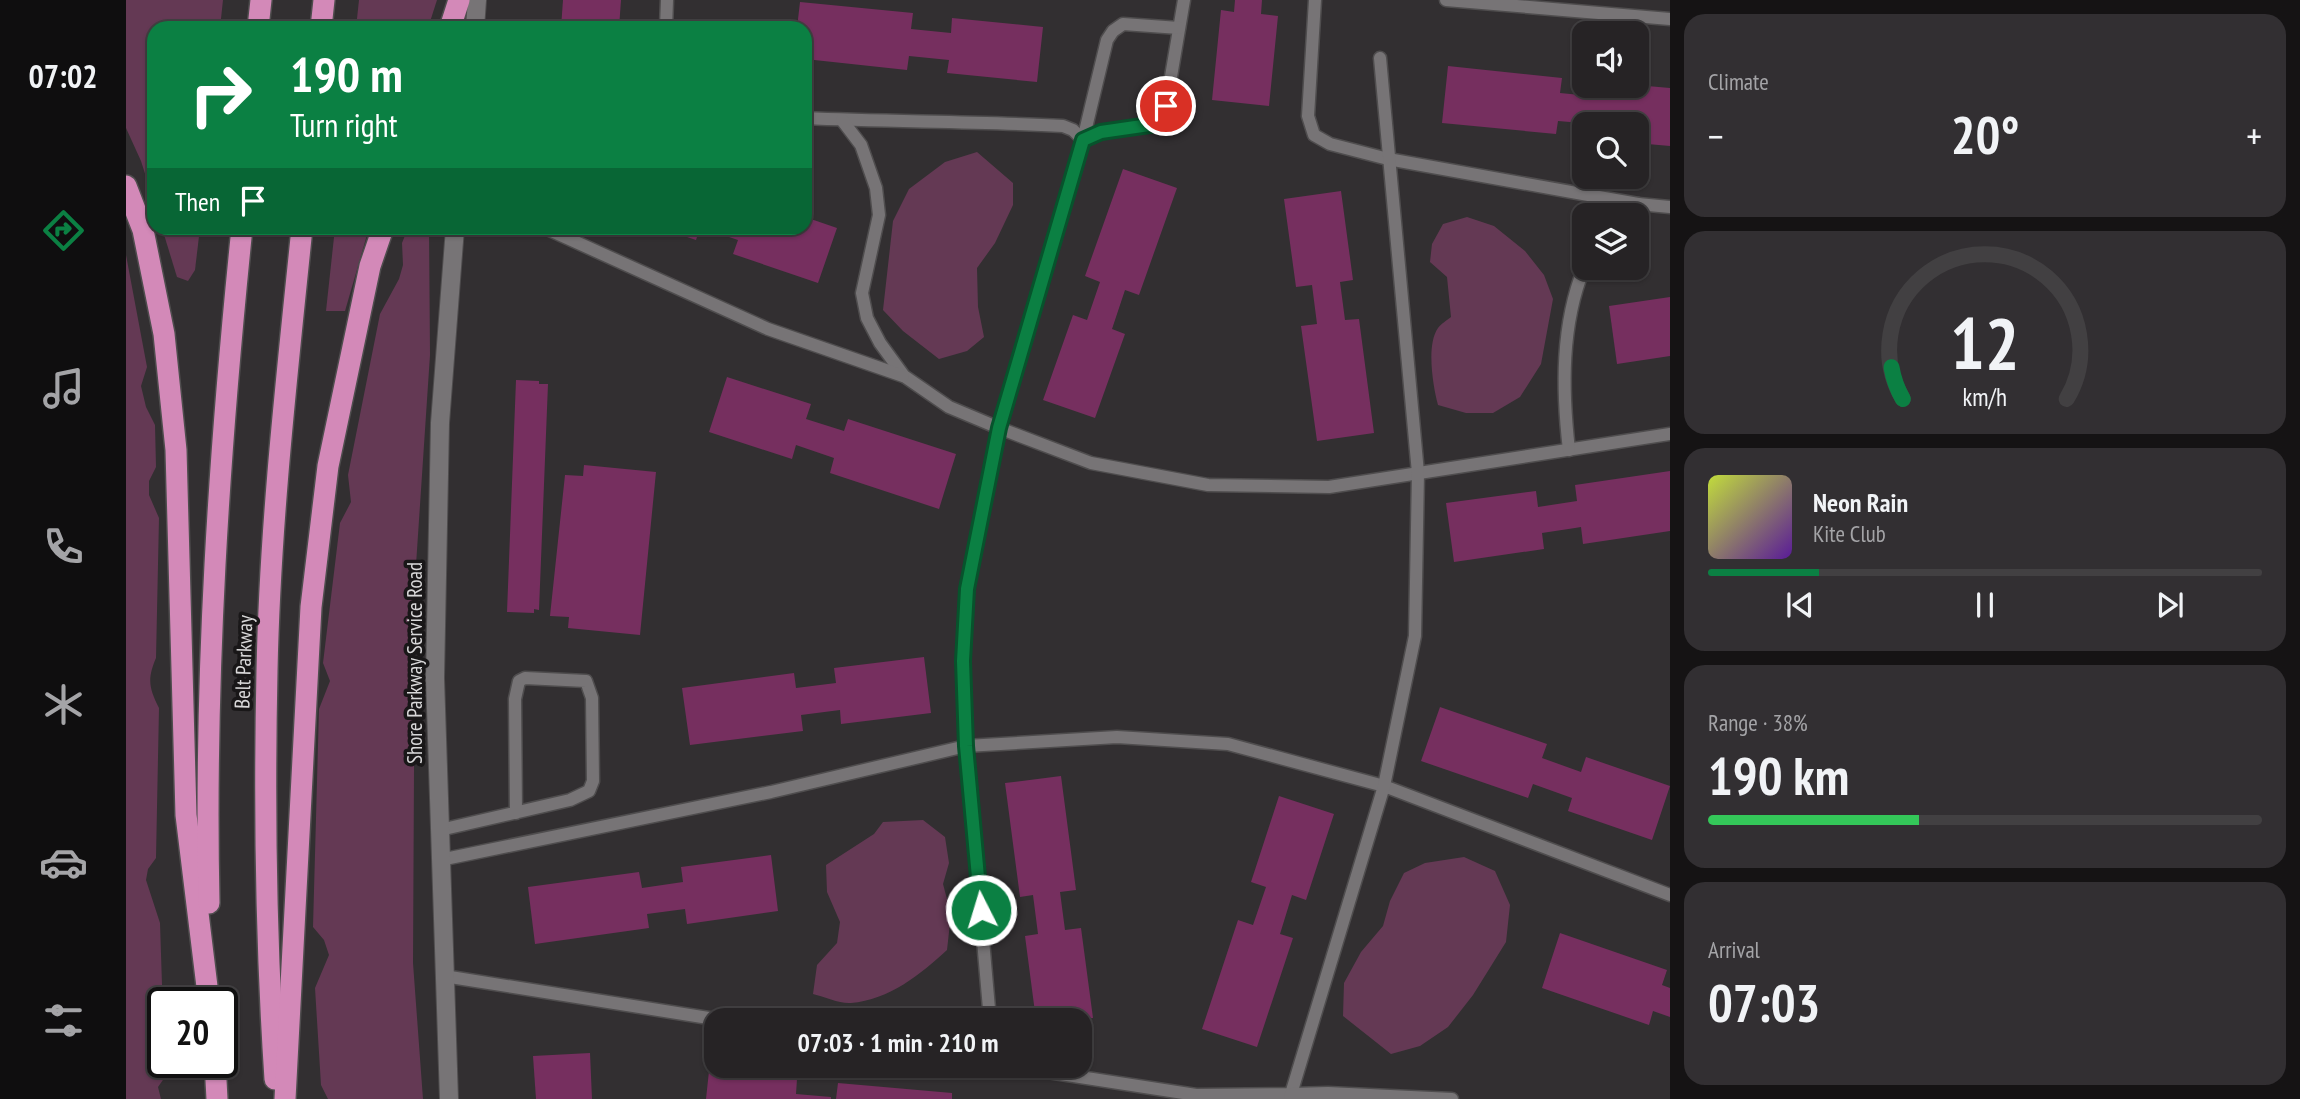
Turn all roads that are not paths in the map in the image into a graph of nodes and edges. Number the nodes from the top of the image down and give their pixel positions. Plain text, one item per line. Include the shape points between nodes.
1 (261, 0) edge
2 (324, 0) edge
3 (459, 0) edge
4 (477, 0) edge
5 (667, 0) edge
6 (1184, 0) edge
7 (1315, 0) edge
8 (1446, 0) edge
9 (1670, 19) edge
10 (259, 21) edge
11 (322, 21) edge
12 (452, 21) edge
13 (476, 21) edge
14 (666, 21) edge
15 (1179, 28) junction
16 (1380, 58) dead end
17 (812, 118) edge
18 (842, 120) junction
19 (1083, 140) junction
20 (1388, 159) junction
21 (126, 186) edge
22 (1627, 203) edge
23 (1649, 206) edge
24 (1670, 208) edge
25 (241, 235) edge
26 (301, 235) edge
27 (381, 235) edge
28 (454, 235) edge
29 (560, 235) edge
30 (1579, 280) edge
31 (904, 376) junction
32 (999, 428) junction
33 (1670, 434) edge
34 (1569, 450) junction
35 (1418, 473) junction
36 (966, 746) junction
37 (1384, 786) junction
38 (516, 813) junction
39 (440, 830) junction
40 (440, 860) junction
41 (1670, 895) edge
42 (444, 976) junction
43 (208, 987) edge
44 (210, 987) edge
45 (989, 1008) edge
46 (704, 1017) edge
47 (216, 1078) edge
48 (1086, 1078) edge
49 (1291, 1097) edge
50 (217, 1099) edge
51 (277, 1099) edge
52 (285, 1099) edge
53 (449, 1099) edge
54 (1452, 1099) edge

1 - 10 highway
2 - 11 highway
3 - 12 highway
4 - 13 street
5 - 14 lane
6 - 15 lane
7 - 20 lane via 1308,116 1314,135 1330,144
8 - 9 lane
15 - 19 lane via 1166,106 1156,124 1101,132
15 - 19 lane via 1122,24 1113,31
16 - 20 lane
17 - 18 lane
18 - 19 lane via 1063,127
18 - 31 lane via 861,145 876,188 879,215 862,293 867,318
19 - 32 lane
20 - 22 lane
20 - 35 lane
21 - 43 highway via 143,230 164,334 175,437 186,815
23 - 24 lane
25 - 44 highway, Belt Parkway via 228,365 211,648
26 - 51 highway, Belt Parkway via 276,499 267,670 267,969
27 - 52 highway via 328,466 311,607
28 - 39 street, Shore Parkway Service Road via 439,436 435,678
29 - 31 lane via 768,329
30 - 34 lane via 1567,325 1563,403
31 - 32 lane via 949,407
32 - 35 lane via 1091,463 1209,485 1329,488
32 - 36 lane via 967,589 963,661
33 - 34 lane
34 - 35 lane
35 - 37 lane via 1415,636
36 - 37 lane via 1117,737 1228,744
36 - 40 lane via 771,792
36 - 45 lane
37 - 41 lane
37 - 49 lane
38 - 38 lane via 589,791 593,781 592,698 586,681 519,681 515,689
38 - 39 lane
39 - 40 street, Shore Parkway Service Road
40 - 42 street, Shore Parkway Service Road
42 - 46 lane
42 - 53 street, Shore Parkway Service Road
47 - 50 highway
48 - 49 lane via 1196,1095
49 - 54 lane via 1328,1093

